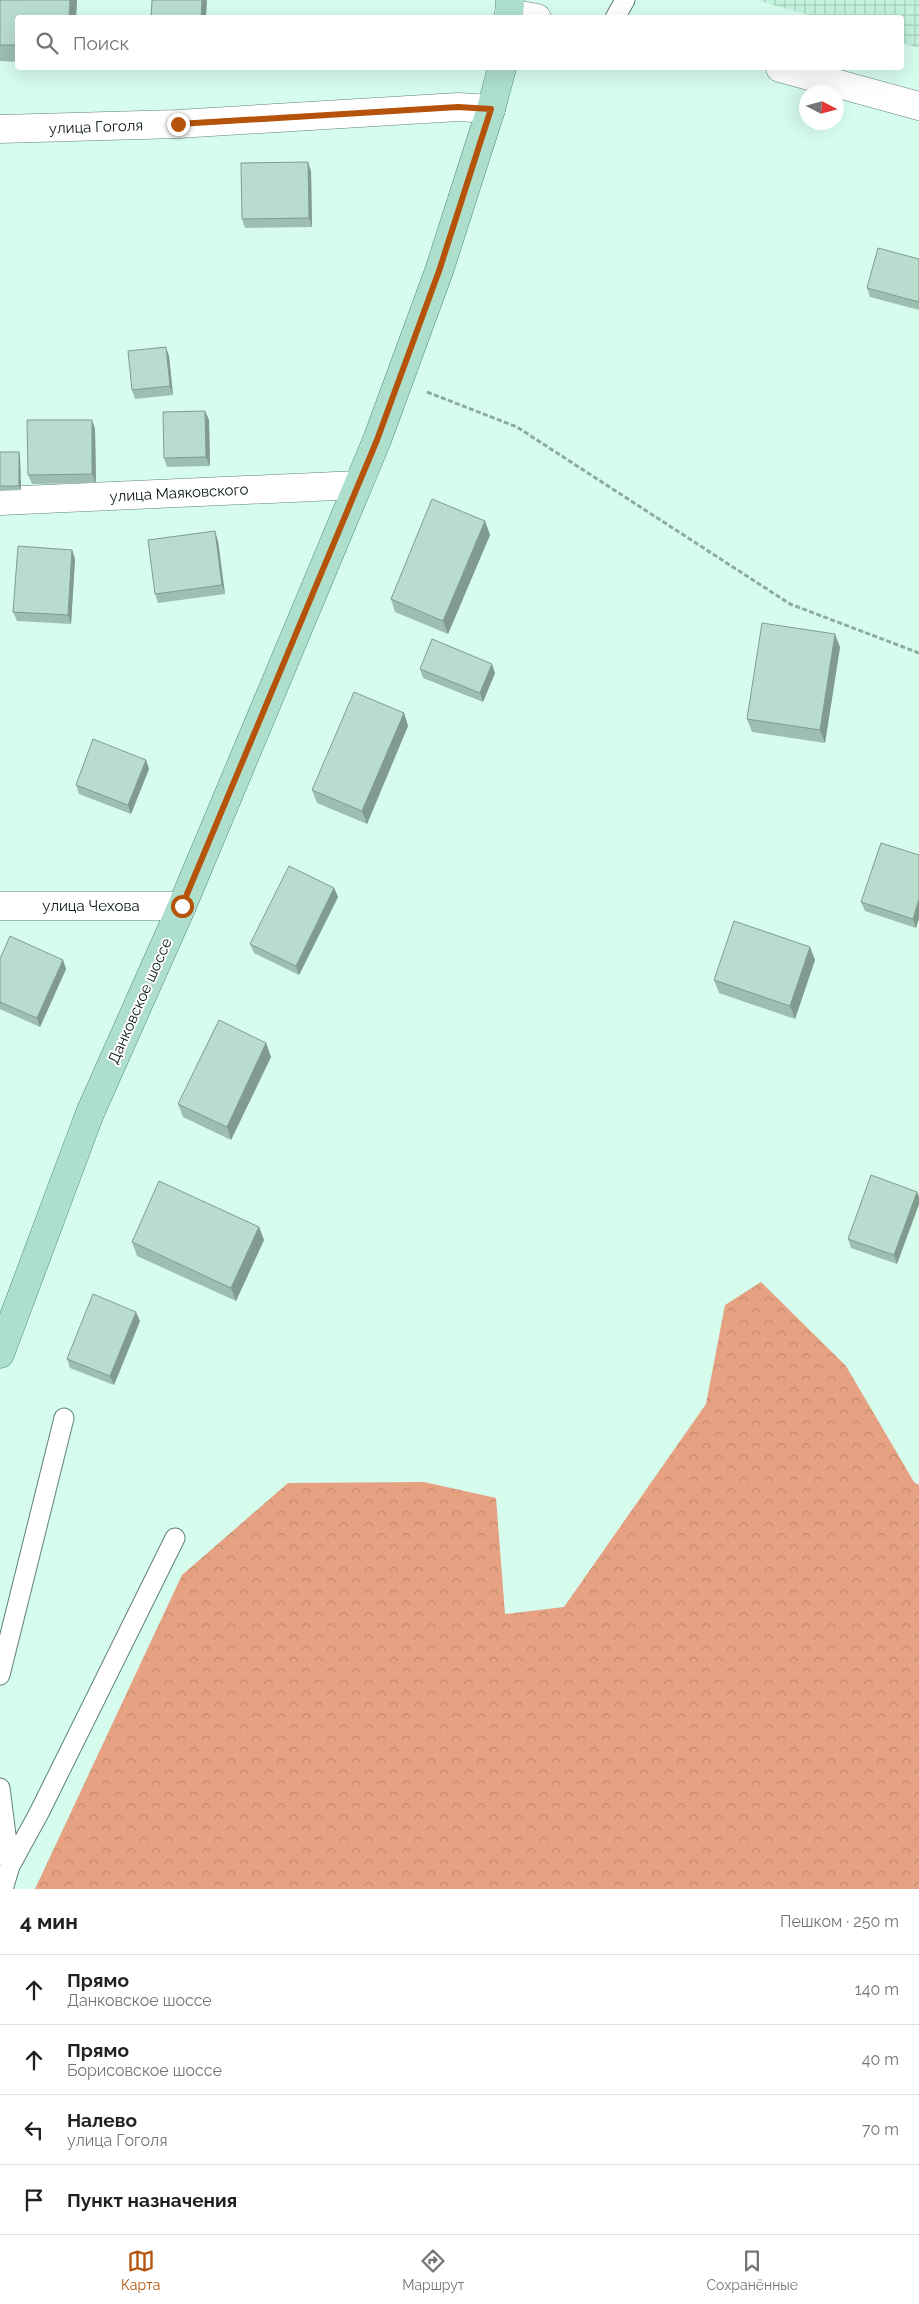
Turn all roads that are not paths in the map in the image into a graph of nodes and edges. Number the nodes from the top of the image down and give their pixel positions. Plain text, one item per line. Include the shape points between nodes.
1 (625, 0) edge
2 (509, 10) edge
3 (527, 15) edge
4 (617, 15) edge
5 (501, 70) edge
6 (787, 70) edge
7 (919, 106) edge
8 (491, 109) junction
9 (0, 130) edge
10 (358, 485) junction
11 (0, 501) edge
12 (0, 906) edge
13 (182, 906) junction
14 (5, 1326) edge
15 (0, 1354) edge
16 (64, 1418) dead end
17 (175, 1538) dead end
18 (0, 1675) edge
19 (0, 1788) edge
20 (10, 1866) junction
21 (3, 1889) edge

1 - 4 lane
2 - 3 street
5 - 8 main road, Данковское шоссе
6 - 7 street
8 - 9 street, улица Гоголя via 458,107 178,124
8 - 10 main road, Данковское шоссе via 439,271
10 - 11 street, улица Маяковского
10 - 13 main road, Данковское шоссе
12 - 13 street, улица Чехова
13 - 14 main road, Данковское шоссе via 90,1113
14 - 15 main road, Данковское шоссе
16 - 18 lane
17 - 20 lane
19 - 20 lane
20 - 21 lane

